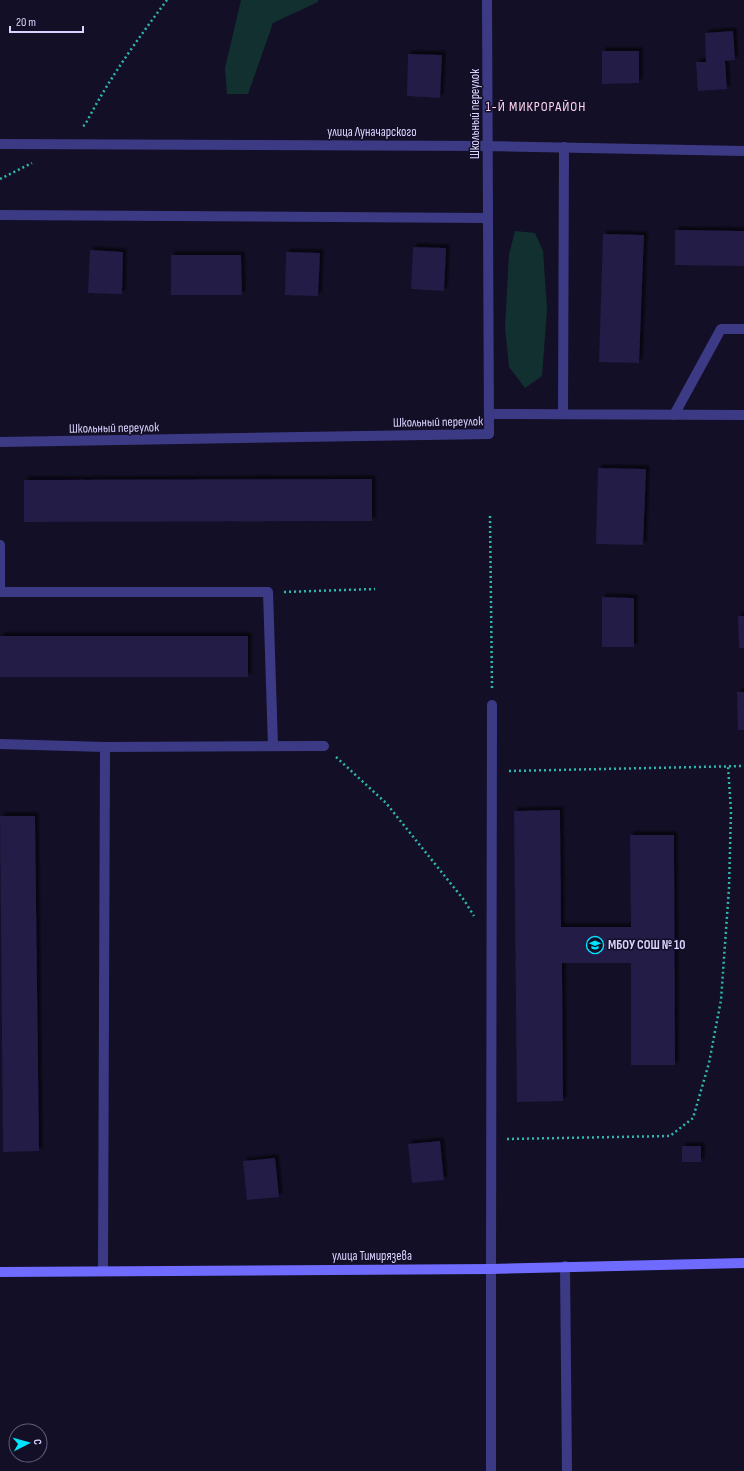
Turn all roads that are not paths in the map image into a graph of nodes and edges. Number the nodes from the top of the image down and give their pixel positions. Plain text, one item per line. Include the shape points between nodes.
1 (487, 0) edge
2 (0, 144) edge
3 (488, 146) junction
4 (564, 147) junction
5 (744, 150) edge
6 (0, 215) edge
7 (488, 218) junction
8 (744, 329) edge
9 (489, 414) junction
10 (563, 414) junction
11 (674, 415) junction
12 (744, 415) edge
13 (0, 442) edge
14 (0, 545) edge
15 (492, 704) road end
16 (0, 744) edge
17 (273, 746) junction
18 (324, 746) road end
19 (105, 747) junction
20 (744, 1264) edge
21 (565, 1266) junction
22 (490, 1268) junction
23 (103, 1271) junction
24 (0, 1272) edge
25 (491, 1471) edge
26 (567, 1471) edge

1 - 3 street, Школьный переулок
2 - 3 street, улица Луначарского
3 - 4 street, улица Луначарского
3 - 7 street, Школьный переулок
4 - 5 street, улица Луначарского
4 - 10 street
6 - 7 street
7 - 9 street, Школьный переулок
8 - 11 street via 721,328
9 - 10 street
9 - 13 street, Школьный переулок via 490,434
10 - 11 street
11 - 12 street
14 - 17 street via 0,592 268,592
15 - 22 street
16 - 19 street
17 - 18 street
17 - 19 street
19 - 23 street
20 - 21 street, улица Тимирязева
21 - 22 street, улица Тимирязева
21 - 26 street
22 - 23 street, улица Тимирязева
22 - 25 street
23 - 24 street, улица Тимирязева

